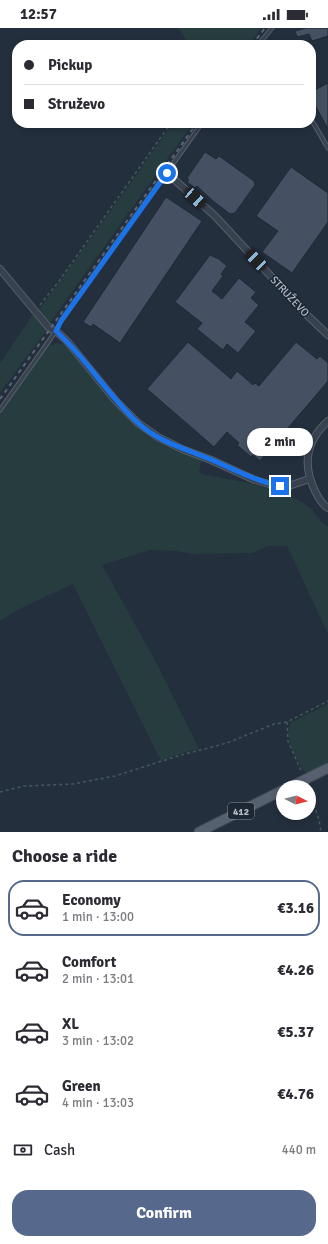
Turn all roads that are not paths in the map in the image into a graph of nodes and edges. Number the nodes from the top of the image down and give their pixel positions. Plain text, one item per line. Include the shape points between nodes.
1 (272, 28) edge
2 (262, 40) edge
3 (198, 128) edge
4 (316, 128) edge
5 (328, 148) edge
6 (167, 173) junction
7 (0, 269) edge
8 (56, 331) junction
9 (328, 335) edge
10 (0, 410) edge
11 (328, 421) edge
12 (309, 479) junction
13 (328, 508) edge
14 (328, 768) edge
15 (303, 780) edge
16 (276, 794) edge
17 (199, 832) edge

1 - 2 lane
3 - 6 lane
4 - 5 lane
6 - 8 lane
6 - 9 street, STRUŽEVO via 215,216
7 - 8 street via 50,329
8 - 10 lane
8 - 12 street via 116,401 138,423 158,437 269,484 286,487
11 - 12 street via 319,429 308,452
12 - 13 street
14 - 15 main road
16 - 17 main road, 412

